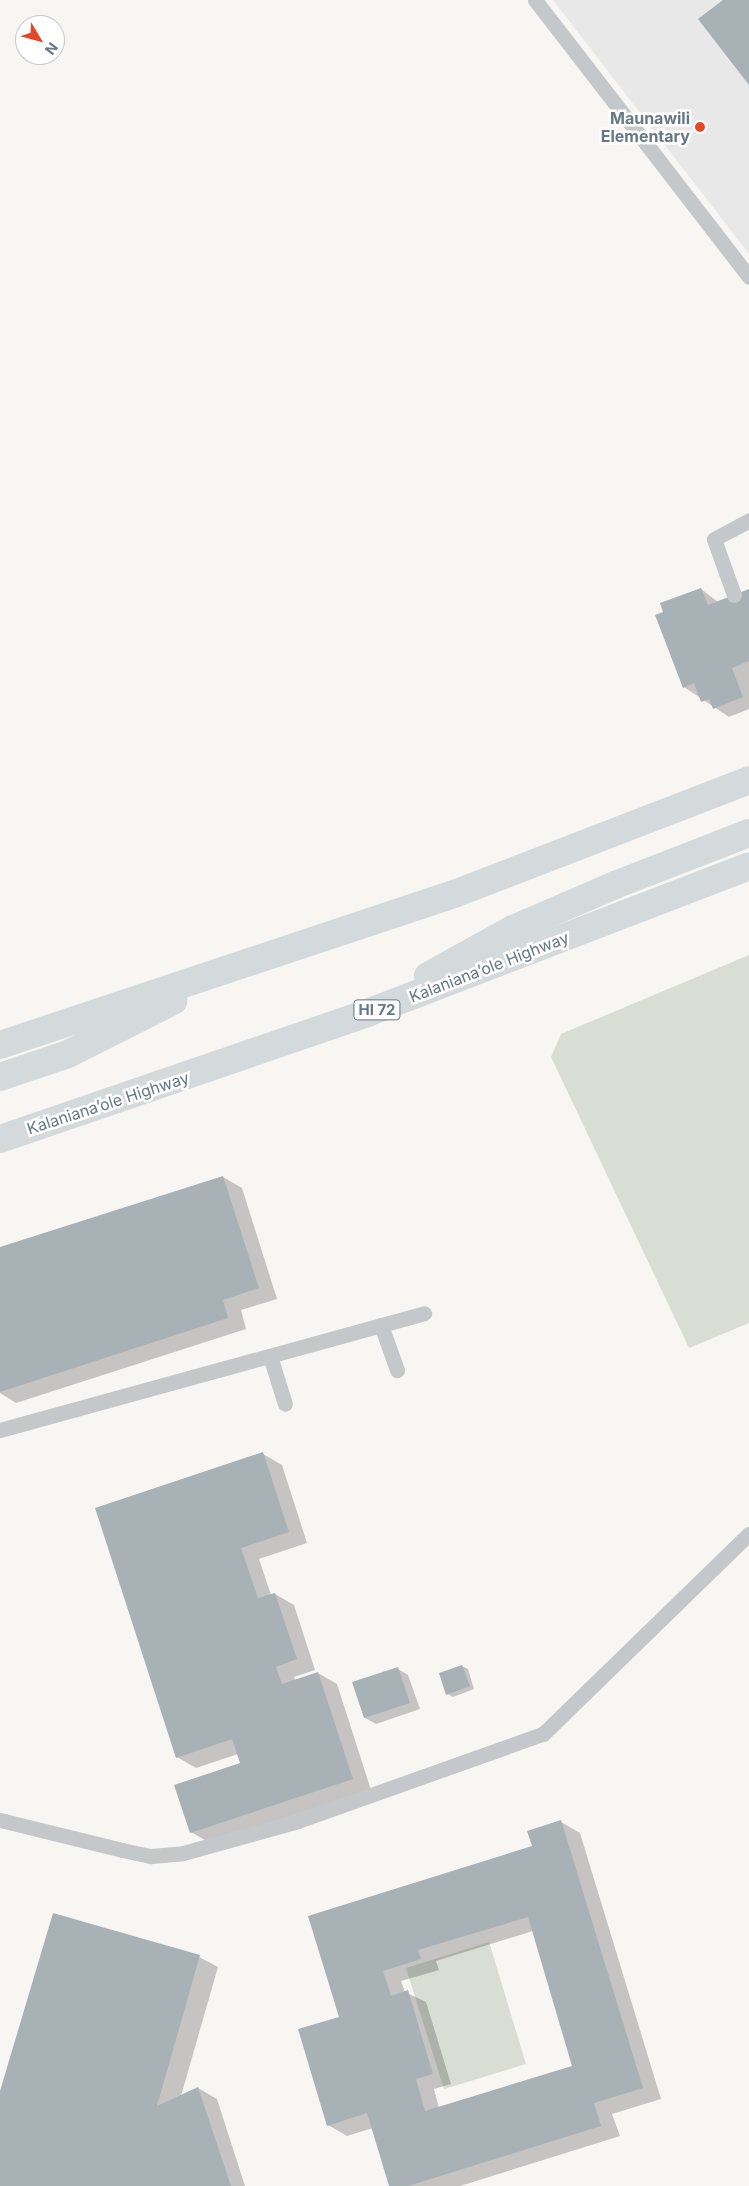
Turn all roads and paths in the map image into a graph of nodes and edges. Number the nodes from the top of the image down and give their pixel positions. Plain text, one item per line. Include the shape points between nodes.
1 (535, 0) edge
2 (749, 277) edge
3 (749, 520) edge
4 (734, 595) dead end
5 (749, 780) edge
6 (749, 833) edge
7 (749, 866) edge
8 (257, 959) junction
9 (367, 1014) junction
10 (13, 1036) edge
11 (0, 1044) edge
12 (0, 1076) edge
13 (0, 1139) edge
14 (424, 1313) dead end
15 (381, 1325) junction
16 (270, 1356) junction
17 (397, 1370) dead end
18 (285, 1404) dead end
19 (0, 1430) edge
20 (749, 1534) edge
21 (0, 1820) edge

1 - 2 lane
3 - 4 lane via 714,538
5 - 8 main road via 454,894
6 - 9 main road via 513,929
7 - 9 main road, Kalaniana’ole Highway / HI 72
8 - 10 main road
8 - 12 main road via 68,1054
9 - 13 main road, Kalaniana’ole Highway / HI 72
10 - 11 main road
14 - 15 lane
15 - 16 lane
15 - 17 lane
16 - 18 lane
16 - 19 lane
20 - 21 lane via 543,1734 298,1821 183,1853 141,1854

